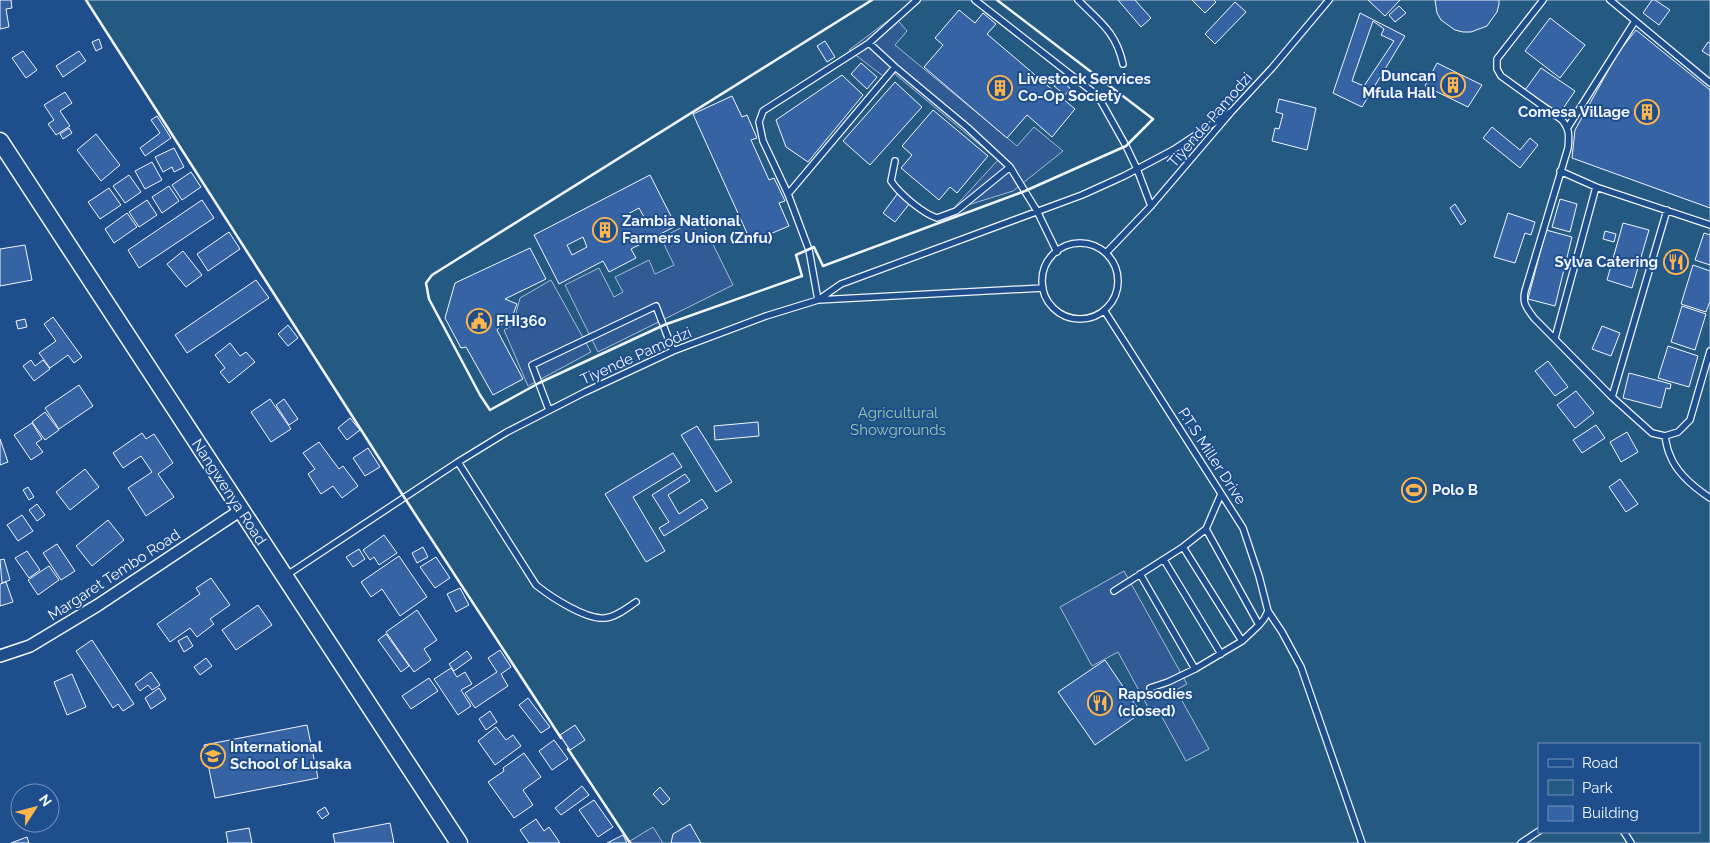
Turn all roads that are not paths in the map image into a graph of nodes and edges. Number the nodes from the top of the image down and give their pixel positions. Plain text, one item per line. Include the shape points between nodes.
1 (918, 0) edge
2 (975, 0) edge
3 (1078, 0) edge
4 (1329, 0) edge
5 (1543, 0) edge
6 (1610, 0) edge
7 (1635, 21) junction
8 (869, 42) junction
9 (1123, 64) dead end
10 (894, 67) junction
11 (1710, 83) edge
12 (1232, 111) junction
13 (1568, 127) junction
14 (0, 141) edge
15 (895, 161) dead end
16 (1010, 167) junction
17 (1137, 169) junction
18 (1560, 171) junction
19 (1596, 187) junction
20 (788, 194) junction
21 (1151, 206) junction
22 (1037, 210) junction
23 (1667, 210) junction
24 (1710, 225) edge
25 (1057, 252) junction
26 (1106, 253) junction
27 (1043, 288) junction
28 (818, 300) junction
29 (1104, 310) junction
30 (1555, 338) junction
31 (673, 351) junction
32 (1710, 351) edge
33 (1612, 397) junction
34 (549, 410) junction
35 (1665, 436) junction
36 (458, 462) junction
37 (1222, 494) junction
38 (1710, 498) edge
39 (241, 510) junction
40 (1206, 529) junction
41 (1183, 547) junction
42 (1164, 560) junction
43 (1140, 574) junction
44 (285, 576) junction
45 (1114, 590) dead end
46 (636, 602) dead end
47 (1268, 611) junction
48 (1259, 625) junction
49 (1242, 641) junction
50 (1221, 654) junction
51 (0, 656) edge
52 (1195, 669) junction
53 (1150, 688) dead end
54 (1538, 832) edge
55 (459, 843) edge
56 (1362, 843) edge
57 (1521, 843) edge

1 - 8 lane
2 - 17 lane via 1098,96
3 - 9 lane via 1112,33
4 - 12 lane, Tiyende Pamodzi
5 - 13 lane via 1497,59 1497,70
6 - 7 lane
7 - 11 lane
7 - 13 lane
8 - 10 lane
8 - 20 lane via 763,111 759,122 763,141
10 - 16 lane
10 - 20 lane
12 - 17 lane via 1173,150
12 - 21 lane, Tiyende Pamodzi
13 - 18 lane via 1568,148
14 - 39 main road, Nangwenya Road
15 - 16 lane via 891,181 924,211 937,218 956,211
16 - 22 lane
17 - 21 lane
17 - 22 lane via 1082,195
18 - 19 lane
18 - 30 lane via 1523,299 1534,318
19 - 23 lane
19 - 30 lane
20 - 28 lane via 809,250
21 - 26 lane, Tiyende Pamodzi
22 - 25 lane
22 - 28 lane via 841,284
23 - 24 lane
23 - 33 lane
25 - 26 lane via 1064,247 1081,244
25 - 27 lane via 1043,272
26 - 29 lane via 1115,266 1118,281 1114,298
27 - 28 lane, Tiyende Pamodzi
27 - 29 lane via 1049,302 1067,317 1082,319
28 - 31 lane, Tiyende Pamodzi
29 - 37 lane, P.T.S Miller Drive
30 - 33 lane
31 - 34 lane, Tiyende Pamodzi
31 - 34 lane via 656,306 550,356 532,365
32 - 35 lane via 1690,420 1678,432
33 - 35 lane via 1652,433
34 - 36 lane, Tiyende Pamodzi
35 - 38 lane via 1670,455 1679,470
36 - 44 lane, Tiyende Pamodzi
36 - 46 lane via 536,585 551,597 574,609 605,618
37 - 40 lane
37 - 47 lane, P.T.S Miller Drive via 1243,528
39 - 44 main road, Nangwenya Road
39 - 51 street, Margaret Tembo Road via 98,605 30,646
40 - 41 lane
40 - 48 lane
41 - 42 lane
41 - 49 lane
42 - 43 lane
42 - 50 lane
43 - 45 lane
43 - 52 lane
44 - 55 main road, Nangwenya Road
47 - 48 lane
47 - 56 lane, P.T.S Miller Drive via 1301,667
48 - 49 lane
49 - 50 lane
50 - 52 lane
52 - 53 lane
54 - 57 lane

